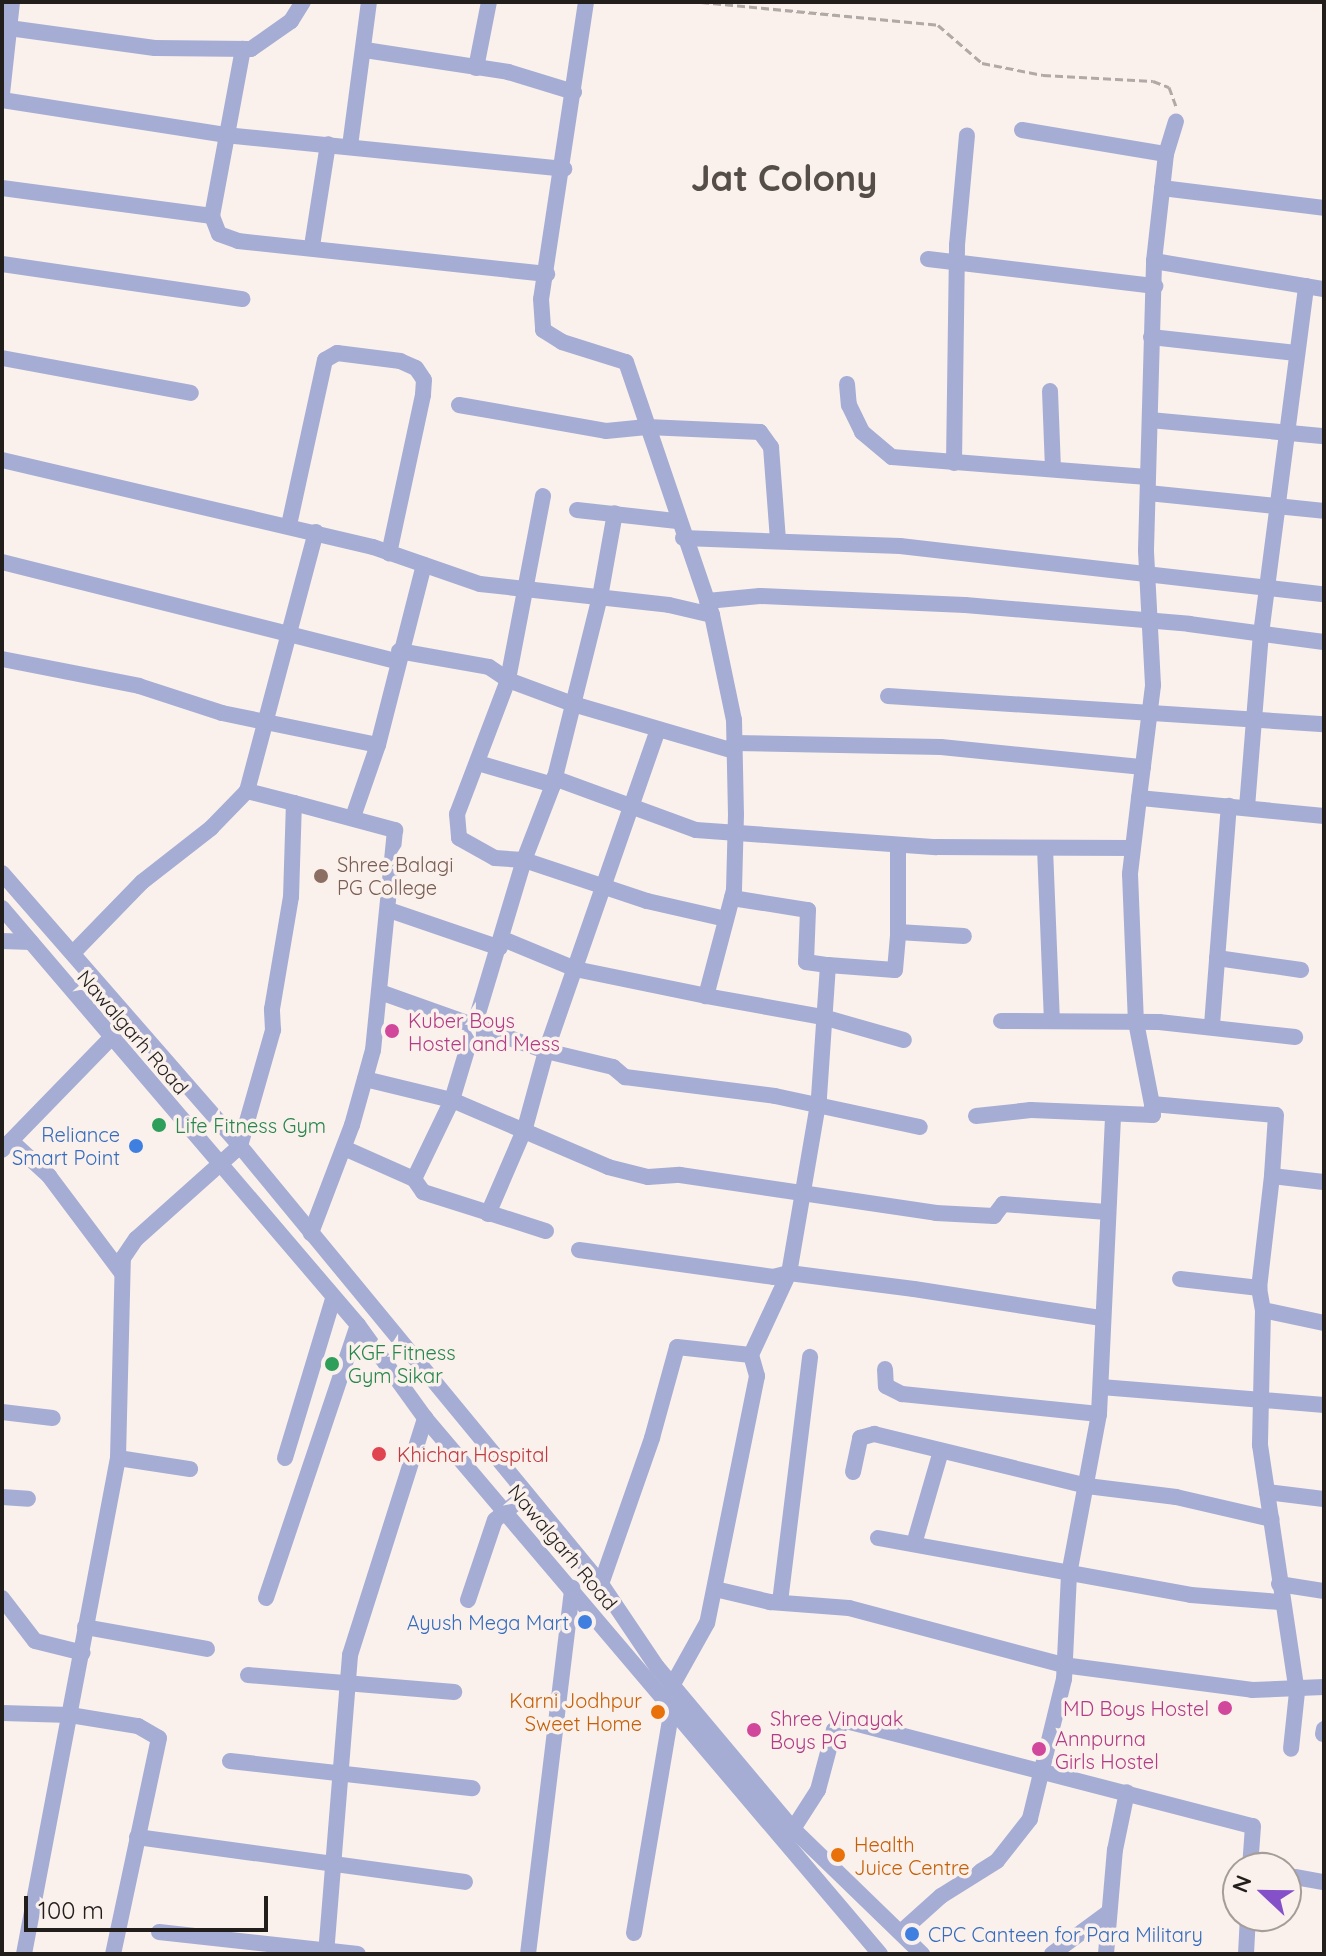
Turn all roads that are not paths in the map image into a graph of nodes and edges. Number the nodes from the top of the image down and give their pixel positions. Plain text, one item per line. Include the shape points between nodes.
1 (12, 2) edge
2 (303, 2) edge
3 (369, 2) edge
4 (489, 2) edge
5 (586, 2) edge
6 (9, 28) junction
7 (243, 49) junction
8 (365, 50) junction
9 (476, 68) junction
10 (2, 88) edge
11 (574, 92) junction
12 (1176, 121) road end
13 (1022, 130) dead end
14 (225, 135) junction
15 (967, 135) dead end
16 (328, 144) junction
17 (350, 146) junction
18 (1166, 154) junction
19 (564, 169) junction
20 (2, 188) edge
21 (1162, 188) junction
22 (1324, 208) edge
23 (212, 216) junction
24 (312, 246) junction
25 (928, 259) dead end
26 (1154, 261) junction
27 (2, 264) edge
28 (960, 264) junction
29 (547, 274) junction
30 (1155, 286) junction
31 (1306, 286) junction
32 (1324, 289) edge
33 (242, 299) dead end
34 (1151, 337) junction
35 (1296, 353) junction
36 (2, 358) edge
37 (847, 384) dead end
38 (1050, 391) dead end
39 (191, 393) dead end
40 (459, 405) dead end
41 (1150, 420) junction
42 (647, 427) junction
43 (1286, 433) junction
44 (1324, 436) edge
45 (2, 460) edge
46 (954, 463) junction
47 (1053, 469) junction
48 (1148, 485) junction
49 (543, 496) dead end
50 (1276, 506) junction
51 (577, 510) dead end
52 (1324, 511) edge
53 (615, 513) junction
54 (677, 521) junction
55 (289, 525) junction
56 (316, 532) junction
57 (683, 538) junction
58 (778, 541) junction
59 (389, 553) junction
60 (2, 562) edge
61 (424, 565) junction
62 (1147, 571) junction
63 (1270, 588) junction
64 (529, 589) junction
65 (1324, 594) edge
66 (600, 597) junction
67 (710, 608) junction
68 (1152, 621) junction
69 (292, 633) junction
70 (1261, 634) junction
71 (1324, 642) edge
72 (398, 656) junction
73 (2, 659) edge
74 (508, 680) junction
75 (888, 696) dead end
76 (573, 704) junction
77 (1150, 710) junction
78 (1254, 719) junction
79 (267, 722) junction
80 (1324, 724) edge
81 (657, 732) junction
82 (378, 745) junction
83 (734, 747) junction
84 (478, 763) junction
85 (1143, 767) junction
86 (553, 782) junction
87 (247, 791) junction
88 (1139, 798) junction
89 (294, 803) junction
90 (1229, 806) junction
91 (1247, 807) junction
92 (628, 809) junction
93 (1324, 816) edge
94 (353, 817) junction
95 (735, 835) junction
96 (898, 845) junction
97 (1045, 848) junction
98 (1132, 848) junction
99 (524, 860) junction
100 (2, 873) edge
101 (604, 886) junction
102 (732, 898) junction
103 (2, 908) edge
104 (389, 910) junction
105 (726, 919) junction
106 (898, 932) junction
107 (964, 936) dead end
108 (2, 941) edge
109 (31, 942) junction
110 (501, 944) junction
111 (73, 953) junction
112 (1217, 958) junction
113 (828, 965) junction
114 (575, 969) junction
115 (1301, 970) dead end
116 (380, 992) junction
117 (706, 996) junction
118 (823, 1017) junction
119 (1001, 1021) dead end
120 (1052, 1021) junction
121 (1136, 1022) junction
122 (472, 1024) junction
123 (1212, 1025) junction
124 (1295, 1037) dead end
125 (111, 1038) junction
126 (904, 1040) dead end
127 (546, 1051) junction
128 (365, 1079) junction
129 (452, 1100) junction
130 (1152, 1104) junction
131 (817, 1105) junction
132 (1113, 1114) junction
133 (976, 1116) dead end
134 (920, 1127) dead end
135 (525, 1128) junction
136 (6, 1146) edge
137 (240, 1146) junction
138 (344, 1148) junction
139 (219, 1162) junction
140 (1272, 1176) junction
141 (414, 1179) junction
142 (1324, 1182) edge
143 (802, 1195) junction
144 (1107, 1212) junction
145 (488, 1214) junction
146 (546, 1231) dead end
147 (311, 1233) junction
148 (579, 1250) dead end
149 (121, 1272) junction
150 (789, 1273) junction
151 (1180, 1279) dead end
152 (1259, 1288) junction
153 (333, 1299) junction
154 (1263, 1310) junction
155 (1102, 1318) junction
156 (1324, 1323) edge
157 (358, 1325) junction
158 (751, 1355) junction
159 (810, 1357) dead end
160 (885, 1369) dead end
161 (1101, 1387) junction
162 (1261, 1399) junction
163 (1324, 1405) edge
164 (2, 1412) edge
165 (1099, 1414) junction
166 (53, 1418) dead end
167 (425, 1418) junction
168 (941, 1451) junction
169 (118, 1458) junction
170 (285, 1458) dead end
171 (190, 1469) dead end
172 (853, 1472) dead end
173 (1087, 1486) junction
174 (1267, 1492) junction
175 (526, 1495) junction
176 (2, 1497) edge
177 (28, 1499) dead end
178 (1324, 1499) edge
179 (505, 1508) junction
180 (1271, 1519) junction
181 (878, 1538) dead end
182 (914, 1544) junction
183 (1069, 1574) junction
184 (601, 1584) junction
185 (1279, 1584) junction
186 (572, 1588) junction
187 (715, 1589) junction
188 (1324, 1591) edge
189 (2, 1598) edge
190 (266, 1598) dead end
191 (468, 1600) dead end
192 (780, 1602) junction
193 (1280, 1602) junction
194 (85, 1627) junction
195 (207, 1649) dead end
196 (83, 1653) junction
197 (1063, 1665) junction
198 (248, 1675) dead end
199 (347, 1685) junction
200 (672, 1686) junction
201 (1324, 1687) edge
202 (454, 1692) dead end
203 (1297, 1692) junction
204 (672, 1708) junction
205 (2, 1713) edge
206 (70, 1715) junction
207 (1291, 1749) dead end
208 (230, 1761) dead end
209 (1044, 1772) junction
210 (343, 1774) junction
211 (472, 1788) dead end
212 (1127, 1792) junction
213 (793, 1829) junction
214 (137, 1837) junction
215 (1251, 1852) edge
216 (335, 1860) junction
217 (1302, 1878) edge
218 (465, 1882) dead end
219 (1324, 1882) edge
220 (1109, 1912) junction
221 (902, 1931) junction
222 (159, 1932) dead end
223 (1247, 1932) edge
224 (634, 1933) dead end
225 (326, 1952) edge
226 (24, 1954) edge
227 (113, 1954) edge
228 (358, 1954) edge
229 (528, 1954) edge
230 (880, 1954) edge
231 (922, 1954) edge
232 (1052, 1954) edge
233 (1106, 1954) edge
234 (1246, 1954) edge

1 - 6 street
2 - 7 street via 291,21
3 - 8 street
4 - 9 street
5 - 11 street
6 - 7 street via 155,48
6 - 10 street
7 - 14 street
8 - 9 street
8 - 17 street
9 - 11 street
10 - 14 street
11 - 19 street
12 - 18 street
13 - 18 street
14 - 16 street
14 - 23 street
15 - 28 street
16 - 17 street
16 - 24 street
17 - 19 street
18 - 21 street
19 - 29 street
20 - 23 street
21 - 22 street
21 - 26 street
23 - 24 street via 213,227 225,238
24 - 29 street
25 - 28 street
26 - 30 street
26 - 31 street
27 - 33 street
28 - 30 street
28 - 46 street
29 - 42 street via 543,330 562,342 626,362
30 - 34 street
31 - 32 street
31 - 35 street
34 - 35 street
34 - 41 street
35 - 43 street
36 - 39 street
37 - 46 street via 849,405 874,446 892,457
38 - 47 street
40 - 42 street via 606,431
41 - 43 street
41 - 48 street
42 - 54 street
42 - 58 street via 768,436
43 - 44 street
43 - 50 street
45 - 55 street via 160,501 201,503
46 - 47 street
47 - 48 street
48 - 50 street
48 - 62 street
49 - 64 street
50 - 52 street
50 - 63 street
51 - 53 street
53 - 54 street
53 - 66 street
54 - 57 street
55 - 56 street
55 - 59 street via 325,360 337,353 400,361 416,368 424,380
56 - 59 street
56 - 69 street
57 - 58 street
57 - 67 street
58 - 62 street via 900,546
59 - 61 street
60 - 69 street
61 - 64 street via 480,584
61 - 72 street
62 - 63 street
62 - 68 street
63 - 65 street
63 - 70 street
64 - 66 street
64 - 74 street
66 - 67 street
66 - 76 street
67 - 68 street via 823,597
67 - 83 street
68 - 70 street
68 - 77 street
69 - 72 street
69 - 79 street
70 - 71 street
70 - 78 street
72 - 74 street via 489,667
72 - 82 street
73 - 79 street via 139,686
74 - 76 street
74 - 84 street
75 - 77 street
76 - 81 street
76 - 86 street
77 - 78 street
77 - 85 street
78 - 80 street
78 - 91 street
79 - 82 street
79 - 87 street
81 - 83 street
81 - 92 street
82 - 94 street
83 - 85 street via 941,747
83 - 95 street
84 - 86 street
84 - 99 street via 457,814 459,838 495,858
85 - 88 street
86 - 92 street
86 - 99 street
87 - 89 street
87 - 111 street via 211,828 142,882
88 - 90 street
88 - 98 street
89 - 94 street
89 - 137 street via 291,897 273,1030
90 - 91 street
90 - 112 street
91 - 93 street
92 - 95 street via 696,830
92 - 101 street
94 - 104 street via 395,830
95 - 96 street
95 - 102 street
96 - 97 street
96 - 106 street
97 - 98 street
97 - 120 street
98 - 121 street
99 - 101 street
99 - 110 street
100 - 111 street
101 - 105 street
101 - 114 street
102 - 105 street
102 - 113 street via 808,910 806,962
103 - 109 street, Nawalgarh Road
104 - 110 street
104 - 116 street
105 - 117 street
106 - 107 street
106 - 113 street via 895,970
108 - 109 street
109 - 125 street, Nawalgarh Road
110 - 114 street
110 - 122 street
111 - 137 street
112 - 115 street
112 - 123 street
113 - 118 street
114 - 117 street
114 - 127 street
116 - 122 street
116 - 128 street
117 - 118 street
118 - 126 street
118 - 131 street
119 - 120 street
120 - 121 street
121 - 123 street
121 - 130 street
122 - 127 street
122 - 129 street
123 - 124 street
125 - 136 street
125 - 139 street, Nawalgarh Road
127 - 131 street via 613,1067 625,1077
127 - 135 street
128 - 129 street
128 - 138 street
129 - 135 street
129 - 141 street
130 - 132 street via 1153,1115
130 - 140 street via 1276,1115
131 - 134 street
131 - 143 street
132 - 133 street via 1031,1110
132 - 144 street
135 - 143 street via 608,1167 648,1177 680,1175
135 - 145 street
136 - 149 street via 49,1176
137 - 139 street
137 - 147 street
138 - 141 street
138 - 147 street
139 - 149 street via 126,1250
139 - 153 street, Nawalgarh Road
140 - 142 street
140 - 152 street
141 - 145 street via 423,1192
143 - 144 street via 950,1214 994,1216 1003,1204
143 - 150 street
144 - 155 street
145 - 146 street
147 - 175 street
148 - 150 street via 773,1277
149 - 169 street via 125,1305
150 - 155 street
150 - 158 street
151 - 152 street
152 - 154 street
153 - 157 street, Nawalgarh Road
153 - 170 street
154 - 156 street
154 - 162 street
155 - 161 street
157 - 167 street, Nawalgarh Road
157 - 190 street
158 - 184 street via 677,1347
158 - 187 street via 757,1376
159 - 192 street
160 - 165 street via 886,1386 902,1394
161 - 162 street
161 - 165 street
162 - 163 street
162 - 174 street
164 - 166 street
165 - 173 street
167 - 179 street, Nawalgarh Road
167 - 199 street via 377,1559 350,1655
168 - 172 street via 866,1433 860,1438
168 - 173 street
168 - 182 street
169 - 171 street
169 - 194 street
173 - 180 street via 1176,1497
173 - 183 street
174 - 178 street
174 - 180 street
175 - 179 street
175 - 184 street
176 - 177 street
179 - 186 street, Nawalgarh Road
179 - 191 street via 486,1540
180 - 185 street
181 - 182 street
182 - 183 street
183 - 193 street via 1223,1600
183 - 197 street
184 - 200 street
185 - 188 street
185 - 193 street
186 - 204 street, Nawalgarh Road
186 - 229 street
187 - 192 street
187 - 200 street via 707,1623
189 - 196 street via 35,1641
192 - 197 street via 849,1608
193 - 203 street
194 - 195 street
194 - 196 street
196 - 206 street
197 - 203 street
197 - 209 street
198 - 199 street
199 - 202 street
199 - 210 street
200 - 213 street
201 - 203 street
203 - 207 street
204 - 224 street
204 - 230 street, Nawalgarh Road
205 - 206 street
206 - 214 street via 138,1726 159,1738
206 - 226 street
208 - 210 street
209 - 212 street
209 - 213 street via 846,1721 834,1730 818,1790
209 - 221 street via 1030,1819 1016,1842
210 - 211 street
210 - 216 street
212 - 215 street via 1253,1826
212 - 220 street
213 - 221 street
214 - 216 street
214 - 227 street
216 - 218 street
216 - 225 street
217 - 219 street
220 - 232 street
220 - 233 street
221 - 231 street
222 - 225 street
223 - 234 street
225 - 228 street

